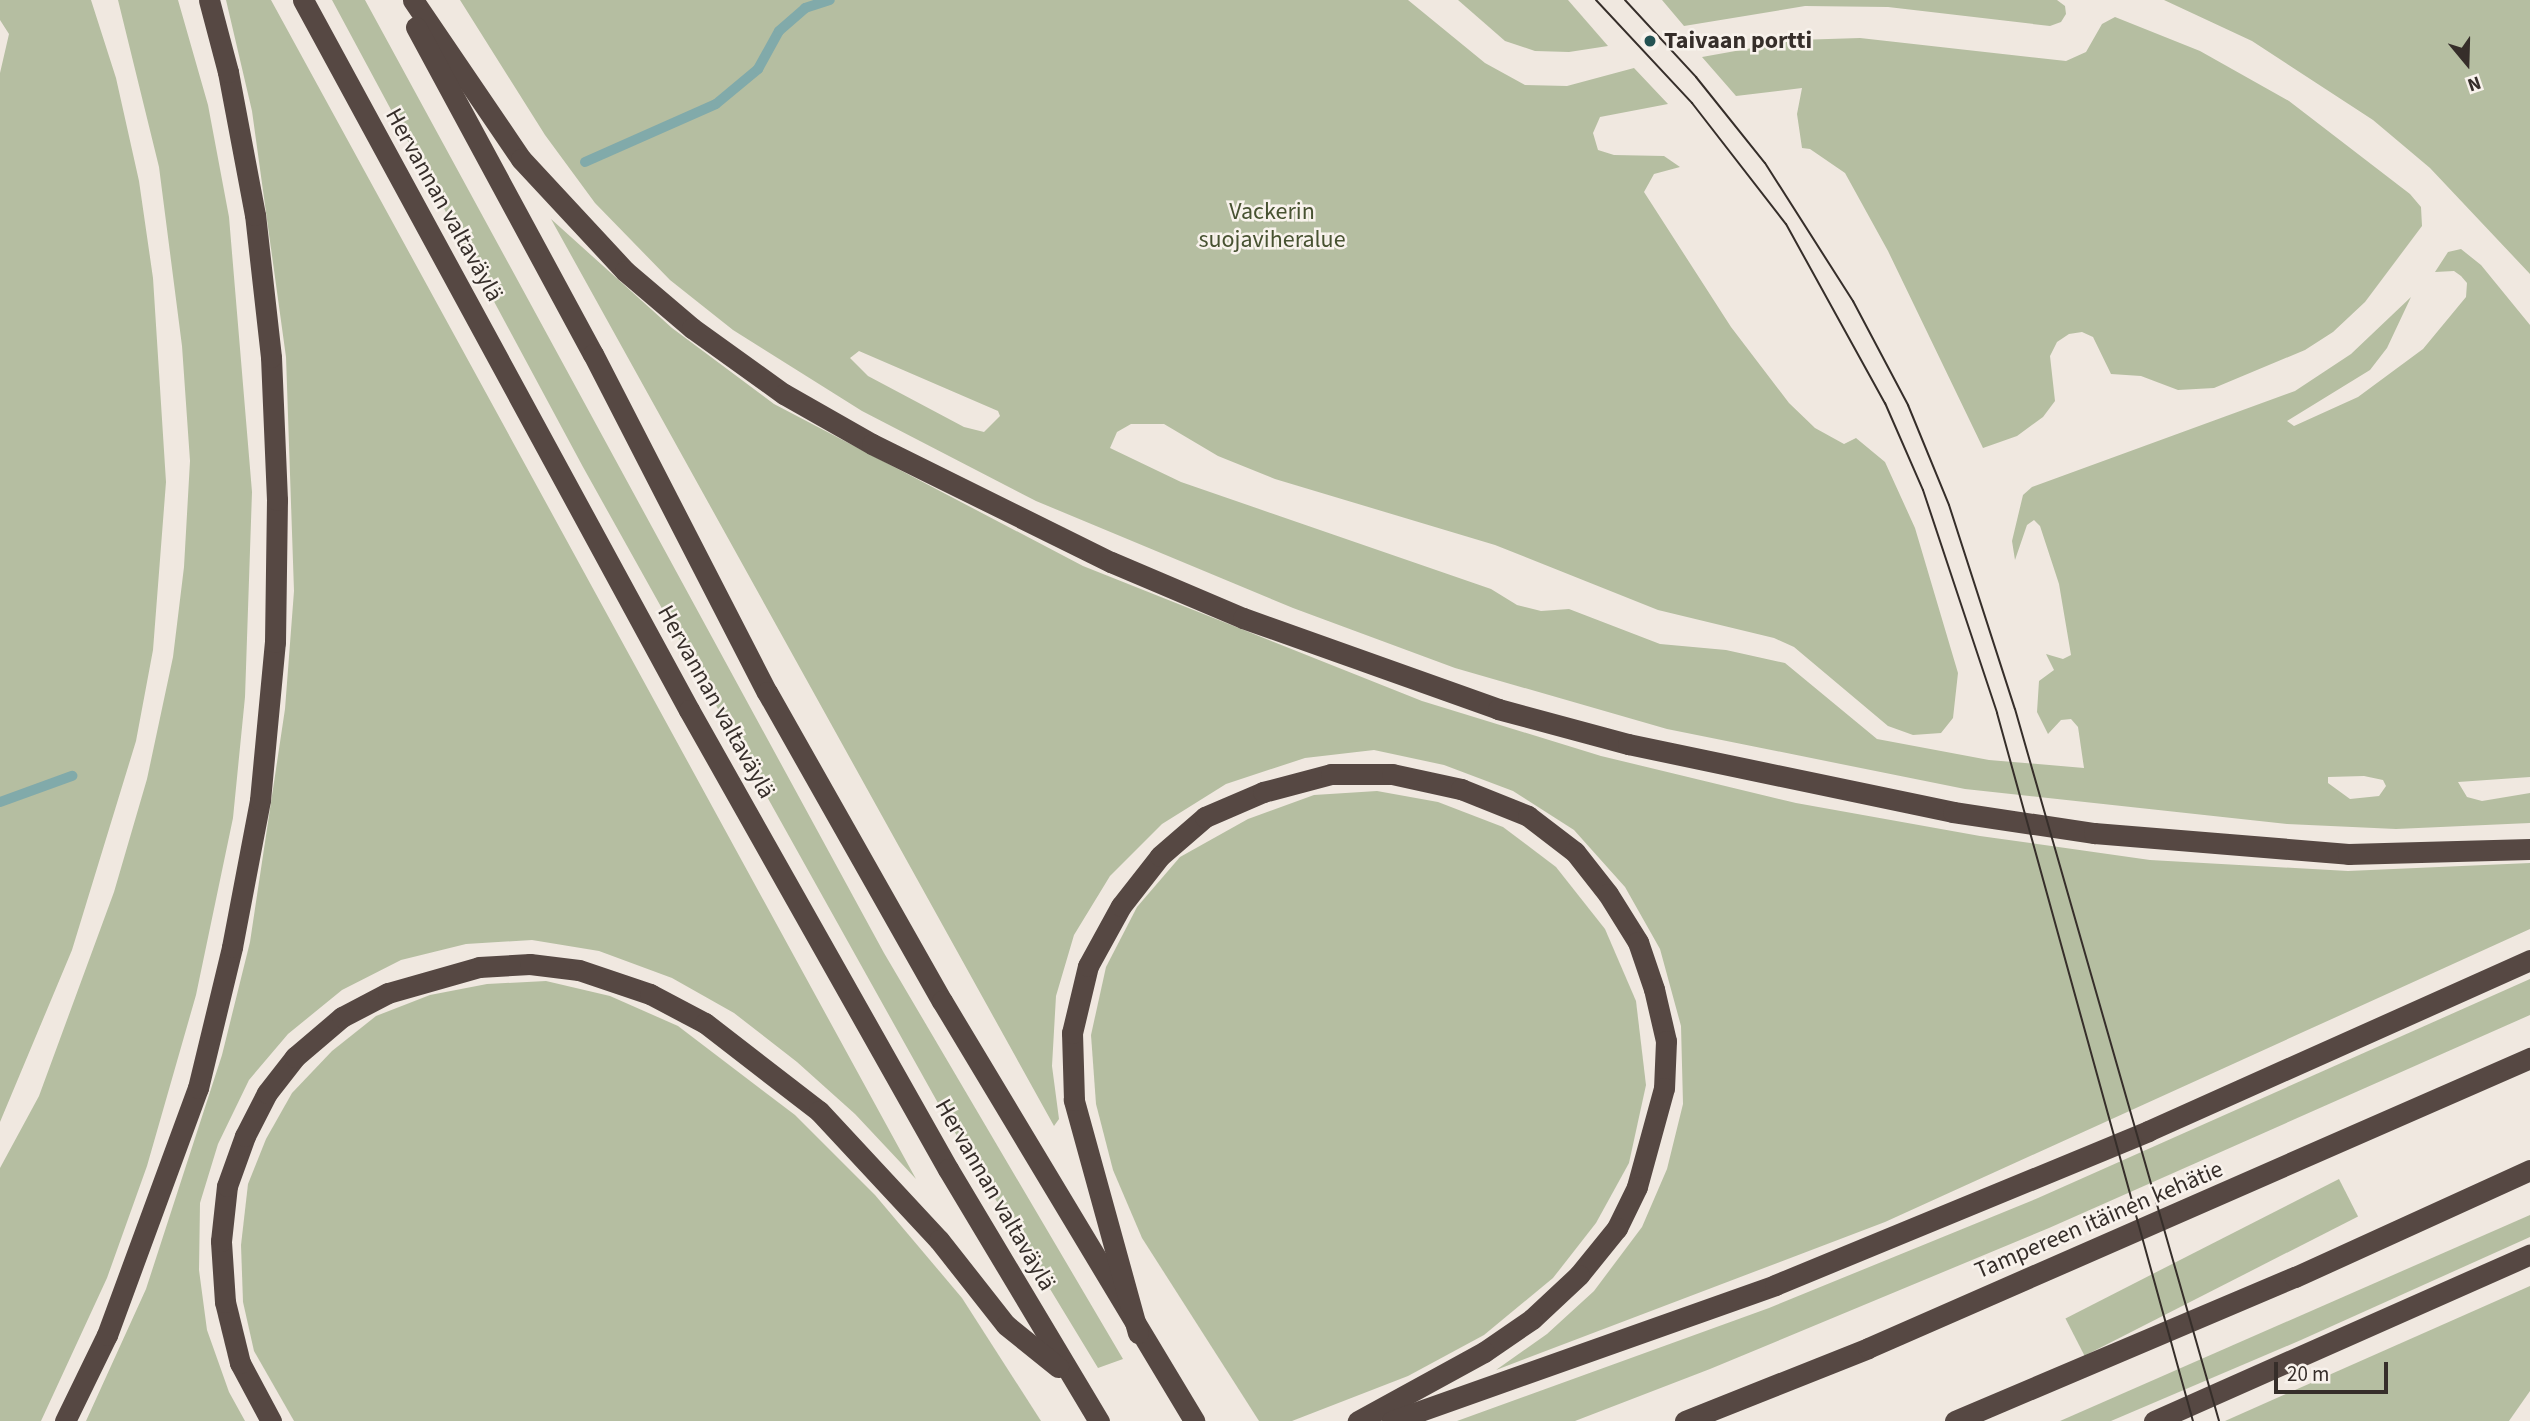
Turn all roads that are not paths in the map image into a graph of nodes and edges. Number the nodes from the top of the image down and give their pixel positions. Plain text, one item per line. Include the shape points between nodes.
1 (209, 0) edge
2 (303, 0) edge
3 (402, 0) edge
4 (413, 0) edge
5 (2530, 849) edge
6 (2530, 960) edge
7 (2530, 1058) edge
8 (2530, 1170) edge
9 (2530, 1254) edge
10 (1138, 1333) junction
11 (1071, 1377) junction
12 (65, 1421) edge
13 (271, 1421) edge
14 (1099, 1421) edge
15 (1194, 1421) edge
16 (1358, 1421) edge
17 (1392, 1421) edge
18 (1685, 1421) edge
19 (1955, 1421) edge
20 (2154, 1421) edge

1 - 12 highway via 228,72 255,215 271,357 277,500 275,642 260,800 232,947 198,1087 107,1335
2 - 11 highway, Hervannan valtaväylä via 690,709 948,1169
3 - 10 highway, Hervannan valtaväylä via 593,354 766,692
4 - 5 highway via 522,159 625,271 692,328 784,394 872,444 1111,562 1242,618 1498,709 1615,741 1953,812 2094,833 2348,854
6 - 17 highway via 2148,1131 1775,1285
7 - 18 highway, Tampereen itäinen kehätie via 1881,1343
8 - 19 highway via 2295,1277
9 - 20 highway
10 - 15 highway, Hervannan valtaväylä
10 - 16 highway via 1074,1100 1072,1033 1088,965 1121,906 1160,856 1205,817 1264,792 1331,774 1392,774 1461,789 1528,816 1575,852 1608,894 1638,942 1654,989 1665,1041 1664,1088 1637,1187 1617,1228 1579,1275 1532,1319 1484,1352
11 - 13 highway via 1006,1325 873,1164 819,1111 762,1065 705,1023 650,994 579,970 530,964 479,967 388,993 342,1017 295,1057 267,1093 227,1186 221,1241 225,1302 240,1363
11 - 14 highway, Hervannan valtaväylä

